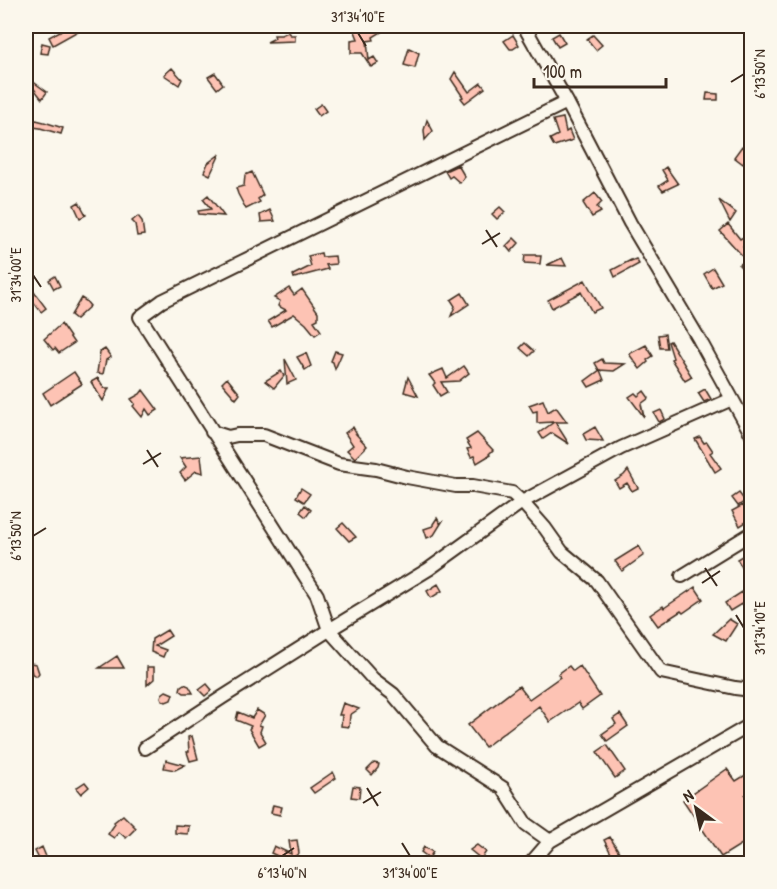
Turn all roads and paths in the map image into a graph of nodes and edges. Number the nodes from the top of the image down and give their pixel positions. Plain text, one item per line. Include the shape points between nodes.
1 (524, 26) edge
2 (567, 102) junction
3 (732, 399) junction
4 (212, 432) junction
5 (752, 435) edge
6 (522, 502) junction
7 (752, 533) edge
8 (682, 576) dead end
9 (329, 630) junction
10 (752, 690) edge
11 (752, 724) edge
12 (145, 748) dead end
13 (550, 841) junction
14 (531, 863) edge

1 - 2 street
2 - 3 street via 630,223
2 - 4 street via 162,301 140,317
3 - 5 street
3 - 6 street via 621,448
4 - 6 street via 228,438 264,435 339,464 512,493
4 - 9 street via 317,595
6 - 9 street via 429,569
6 - 10 street via 562,552 597,581 661,672
7 - 8 street
9 - 12 street
9 - 13 street via 373,679 393,693 437,746 503,788 526,824
11 - 13 street
13 - 14 street

